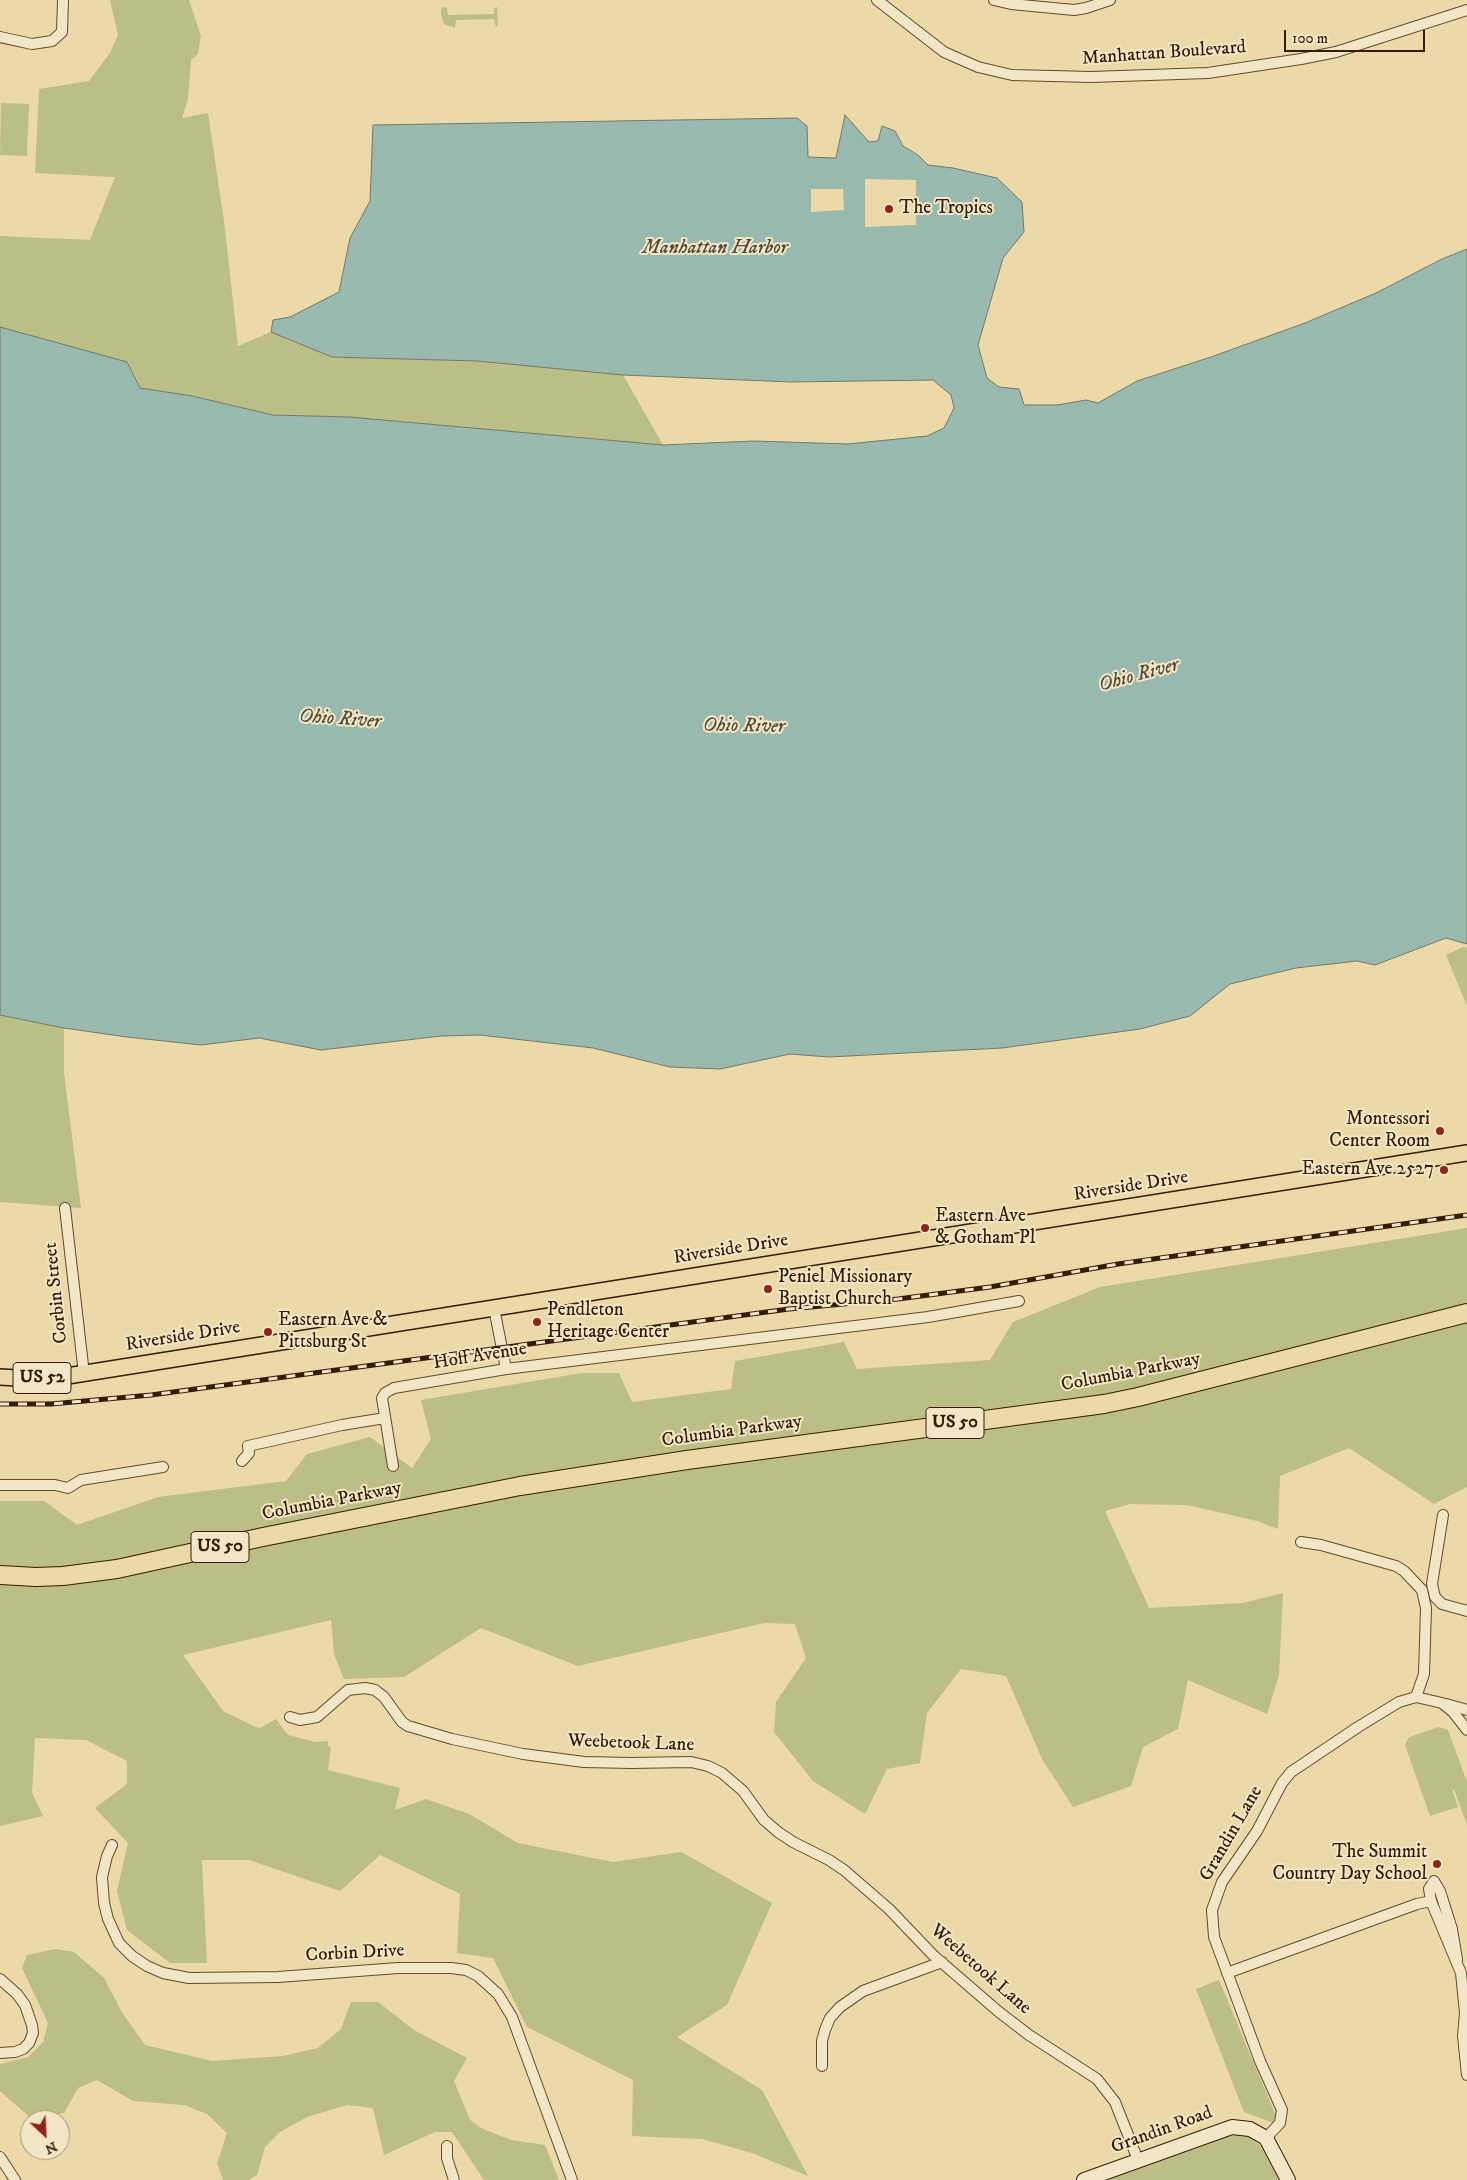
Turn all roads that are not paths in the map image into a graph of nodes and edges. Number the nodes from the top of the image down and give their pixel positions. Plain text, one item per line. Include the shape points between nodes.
1 (64, 0) edge
2 (877, 0) edge
3 (994, 0) edge
4 (1110, 0) edge
5 (1467, 10) edge
6 (0, 37) edge
7 (1467, 1153) edge
8 (65, 1208) dead end
9 (1019, 1301) dead end
10 (494, 1308) junction
11 (1467, 1313) edge
12 (506, 1369) junction
13 (84, 1374) junction
14 (0, 1377) edge
15 (384, 1416) junction
16 (242, 1460) dead end
17 (393, 1466) dead end
18 (162, 1467) dead end
19 (0, 1485) edge
20 (1444, 1515) dead end
21 (1301, 1542) dead end
22 (0, 1575) edge
23 (1467, 1612) edge
24 (1416, 1697) junction
25 (1442, 1703) junction
26 (1467, 1710) edge
27 (290, 1717) dead end
28 (1467, 1730) edge
29 (112, 1845) dead end
30 (1431, 1901) junction
31 (1457, 1959) junction
32 (942, 1962) junction
33 (1227, 1973) junction
34 (0, 1978) edge
35 (0, 2053) edge
36 (822, 2066) dead end
37 (1467, 2076) edge
38 (1266, 2138) junction
39 (447, 2146) dead end
40 (0, 2157) edge
41 (1138, 2160) junction
42 (15, 2180) edge
43 (454, 2180) edge
44 (572, 2180) edge
45 (1084, 2180) edge
46 (1288, 2180) edge

1 - 6 street via 62,32 52,41 32,44
2 - 5 street, Manhattan Boulevard via 944,52 978,67 1012,75 1091,77 1208,73 1301,59 1336,52
3 - 4 street via 1074,10
7 - 10 main road, Riverside Drive / US 52
8 - 13 street, Corbin Street
9 - 12 street, Hoff Avenue via 928,1317
10 - 12 street
10 - 13 main road, Riverside Drive / US 52
11 - 22 highway, Columbia Parkway / US 50 via 1104,1404 687,1460 520,1486 110,1570 36,1577
12 - 15 street, Hoff Avenue via 389,1390 382,1398
13 - 14 main road, Riverside Drive / US 52
15 - 16 street via 248,1446 249,1453
15 - 17 street, Hoff Avenue
18 - 19 street via 81,1480 68,1488
20 - 23 street via 1432,1584 1435,1597 1442,1604
21 - 24 street via 1385,1562 1404,1571 1418,1585 1426,1608 1424,1674
24 - 25 street
24 - 33 street, Grandin Lane via 1399,1702 1358,1727 1293,1770 1282,1783 1215,1899 1214,1937
25 - 26 street
25 - 28 street
27 - 32 street, Weebetook Lane via 300,1720 317,1717 348,1690 365,1688 384,1697 408,1726 452,1739 523,1754 584,1762 684,1761 708,1766 733,1781 764,1820 778,1832 844,1870
29 - 44 street, Corbin Drive via 102,1876 108,1920 119,1943 139,1961 163,1973 189,1978 271,1977 398,1968 451,1968 466,1970 489,1984 512,2017
30 - 31 street
30 - 31 street via 1429,1889 1434,1881 1452,1929
30 - 33 street
31 - 37 street via 1465,2006 1463,2036
32 - 36 street via 863,1991 844,2004 830,2018 825,2030
32 - 41 street, Weebetook Lane via 1028,2035 1097,2079 1115,2102
33 - 38 street, Grandin Lane via 1280,2104 1280,2123
34 - 35 street via 25,2004 33,2033 30,2043 23,2048
38 - 41 street, Grandin Road via 1250,2129 1232,2127
38 - 46 street
39 - 43 street
40 - 42 street
41 - 45 street, Grandin Road

